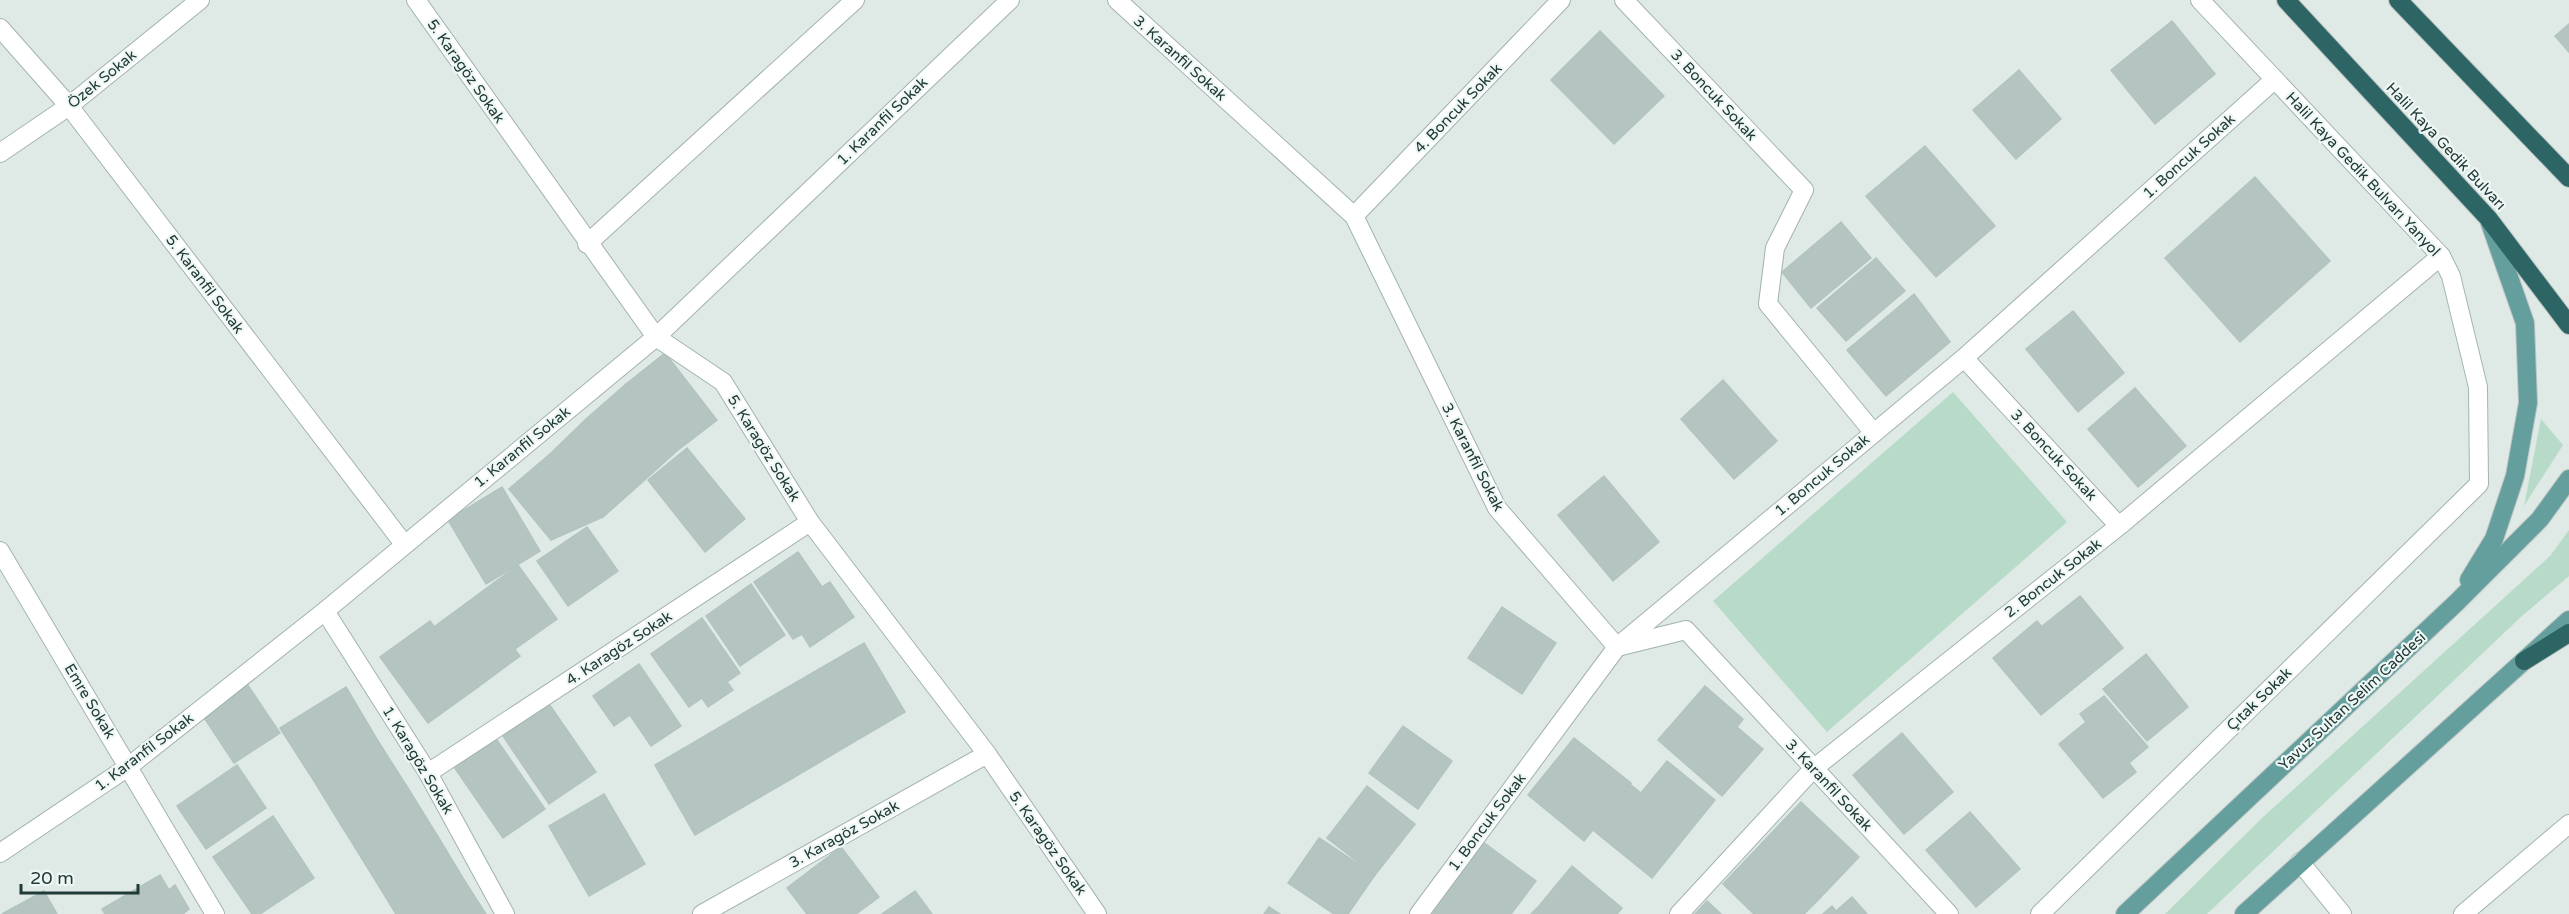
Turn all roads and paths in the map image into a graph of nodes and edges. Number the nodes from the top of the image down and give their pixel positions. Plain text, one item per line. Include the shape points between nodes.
1 (200, 0) edge
2 (416, 0) edge
3 (855, 0) edge
4 (1010, 0) edge
5 (1117, 0) edge
6 (1561, 0) edge
7 (1624, 0) edge
8 (2200, 0) edge
9 (2286, 0) edge
10 (2398, 0) edge
11 (0, 28) edge
12 (2274, 80) junction
13 (69, 106) junction
14 (0, 153) edge
15 (2569, 178) edge
16 (1354, 216) junction
17 (2488, 218) junction
18 (588, 244) junction
19 (2441, 256) junction
20 (2569, 325) edge
21 (656, 337) junction
22 (1964, 358) junction
23 (1873, 432) junction
24 (2569, 479) edge
25 (2478, 484) joint
26 (810, 522) junction
27 (2119, 526) junction
28 (404, 544) junction
29 (0, 551) edge
30 (2456, 603) junction
31 (325, 611) junction
32 (2569, 620) edge
33 (2569, 633) edge
34 (1617, 647) junction
35 (2524, 661) junction
36 (987, 754) junction
37 (128, 766) junction
38 (1813, 769) junction
39 (429, 773) junction
40 (2569, 824) edge
41 (0, 853) edge
42 (2300, 862) junction
43 (215, 914) edge
44 (505, 914) edge
45 (702, 914) edge
46 (1097, 914) edge
47 (1419, 914) edge
48 (1679, 914) edge
49 (1949, 914) edge
50 (2040, 914) edge
51 (2125, 914) edge
52 (2244, 914) edge
53 (2342, 914) edge
54 (2463, 914) edge

1 - 13 street, Özek Sokak
2 - 18 street, 5. Karagöz Sokak
3 - 18 street
4 - 21 street, 1. Karanfil Sokak
5 - 16 street, 3. Karanfil Sokak
6 - 16 street, 4. Boncuk Sokak
7 - 23 street, 3. Boncuk Sokak via 1804,190 1775,248 1767,304
8 - 12 street, Halil Kaya Gedik Bulvarı Yanyol
9 - 17 highway, Halil Kaya Gedik Bulvarı
10 - 15 highway
11 - 13 street, 5. Karanfil Sokak
12 - 19 street, Halil Kaya Gedik Bulvarı Yanyol
12 - 22 street, 1. Boncuk Sokak
13 - 14 street, Özek Sokak
13 - 28 street, 5. Karanfil Sokak
16 - 34 street, 3. Karanfil Sokak via 1497,508
17 - 20 highway, Halil Kaya Gedik Bulvarı
17 - 30 main road via 2525,323 2528,403 2515,476 2494,539
18 - 21 street, 5. Karagöz Sokak
19 - 25 street, Halil Kaya Gedik Bulvarı Yanyol via 2451,276 2478,387
19 - 27 street, 2. Boncuk Sokak
21 - 26 street, 5. Karagöz Sokak via 723,382
21 - 28 street, 1. Karanfil Sokak
22 - 23 street, 1. Boncuk Sokak
22 - 27 street, 3. Boncuk Sokak
23 - 34 street, 1. Boncuk Sokak
24 - 30 main road, Yavuz Sultan Selim Caddesi via 2540,519
25 - 50 street, Çıtak Sokak
26 - 36 street, 5. Karagöz Sokak
26 - 39 street, 4. Karagöz Sokak
27 - 38 street, 2. Boncuk Sokak
28 - 31 street, 1. Karanfil Sokak
29 - 37 street, Emre Sokak
30 - 51 main road, Yavuz Sultan Selim Caddesi
31 - 37 street, 1. Karanfil Sokak
31 - 39 street, 1. Karagöz Sokak
32 - 35 main road
33 - 35 highway
34 - 38 street, 3. Karanfil Sokak via 1686,630
34 - 47 street, 1. Boncuk Sokak
35 - 42 main road
36 - 45 street, 3. Karagöz Sokak
36 - 46 street, 5. Karagöz Sokak
37 - 41 street, 1. Karanfil Sokak
37 - 43 street, Emre Sokak
38 - 48 street, 2. Boncuk Sokak
38 - 49 street, 3. Karanfil Sokak
39 - 44 street, 1. Karagöz Sokak
40 - 54 street
42 - 52 main road
42 - 53 street

